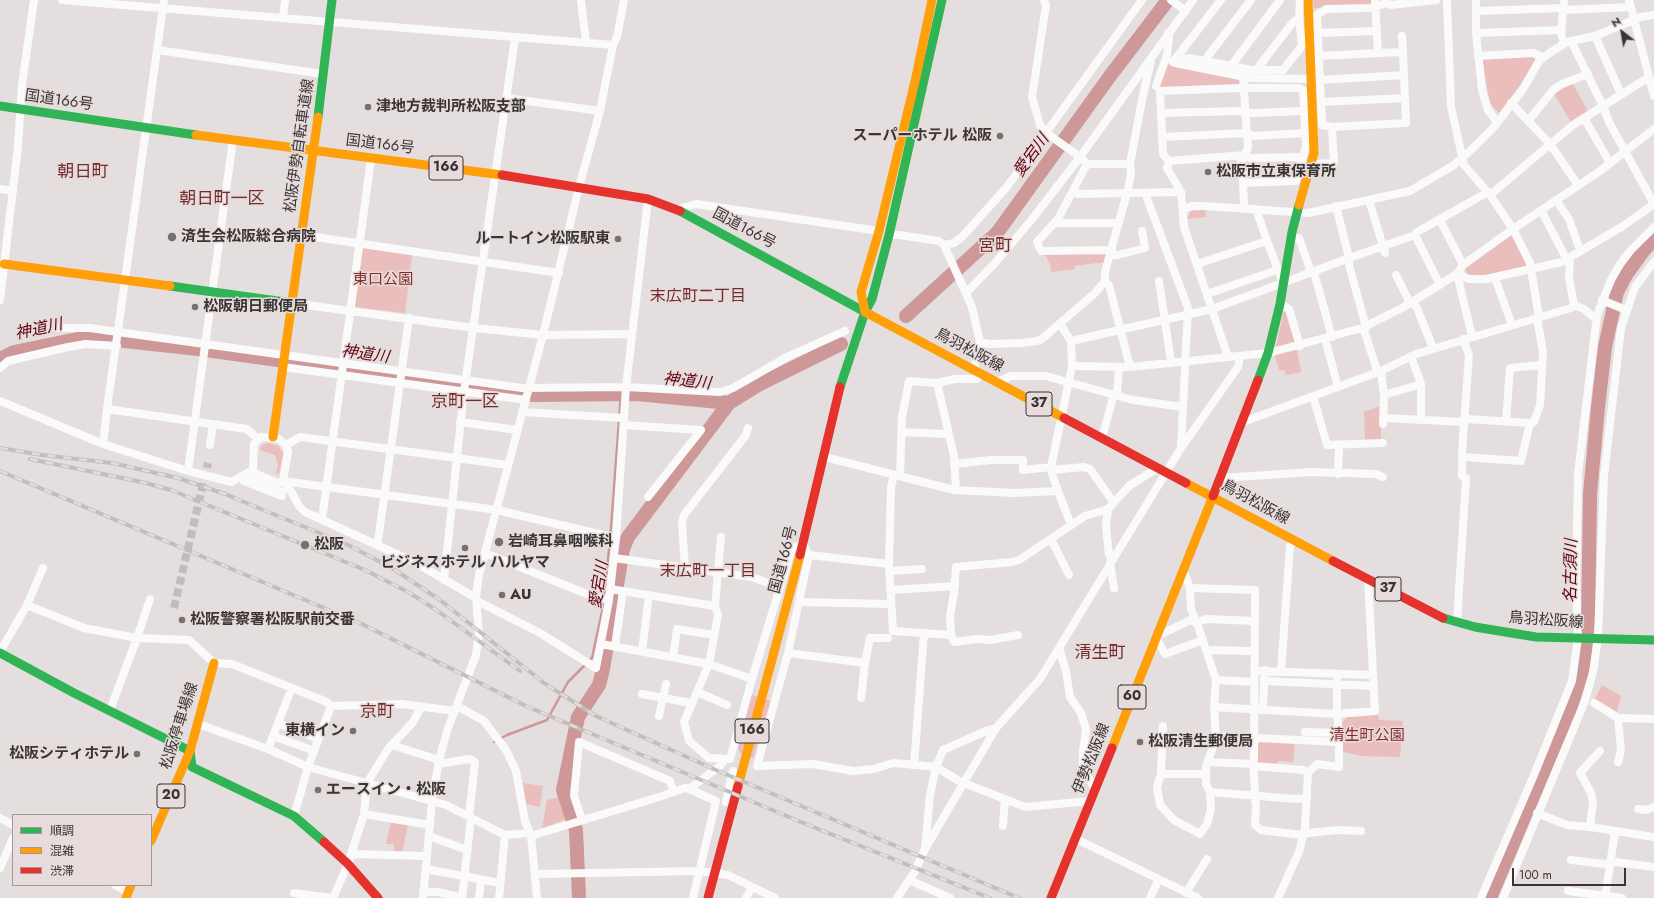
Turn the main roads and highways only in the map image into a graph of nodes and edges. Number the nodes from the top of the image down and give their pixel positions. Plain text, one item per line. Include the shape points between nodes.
1 (332, 0) edge
2 (932, 0) edge
3 (942, 0) edge
4 (1308, 0) edge
5 (0, 106) edge
6 (314, 151) junction
7 (4, 264) road end
8 (292, 303) junction
9 (865, 312) junction
10 (273, 437) road end
11 (1213, 496) junction
12 (1654, 640) edge
13 (0, 652) edge
14 (214, 663) road end
15 (190, 751) junction
16 (152, 839) edge
17 (377, 898) edge
18 (708, 898) edge
19 (1051, 898) edge

1 - 6 main road, 松阪伊勢自転車道線
2 - 9 main road via 879,231 861,292
3 - 9 main road via 889,236 872,299
4 - 11 main road, 伊勢松阪線 via 1316,80 1314,153 1291,238 1280,304 1268,353
5 - 6 main road, 国道166号 / 166
6 - 8 main road, 松阪伊勢自転車道線
6 - 9 main road, 国道166号 / 166 via 496,174 648,199 677,209
7 - 8 main road
8 - 10 main road, 松阪伊勢自転車道線
9 - 11 main road, 鳥羽松阪線 / 37
9 - 18 main road, 国道166号 / 166 via 843,375 803,544
11 - 12 main road, 鳥羽松阪線 / 37 via 1443,618 1498,632 1536,637
11 - 19 main road, 伊勢松阪線 / 60
13 - 15 main road
14 - 15 main road, 松阪停車場線 / 20
15 - 16 main road, 松阪停車場線 / 20
15 - 17 main road via 192,767 294,816 348,864

